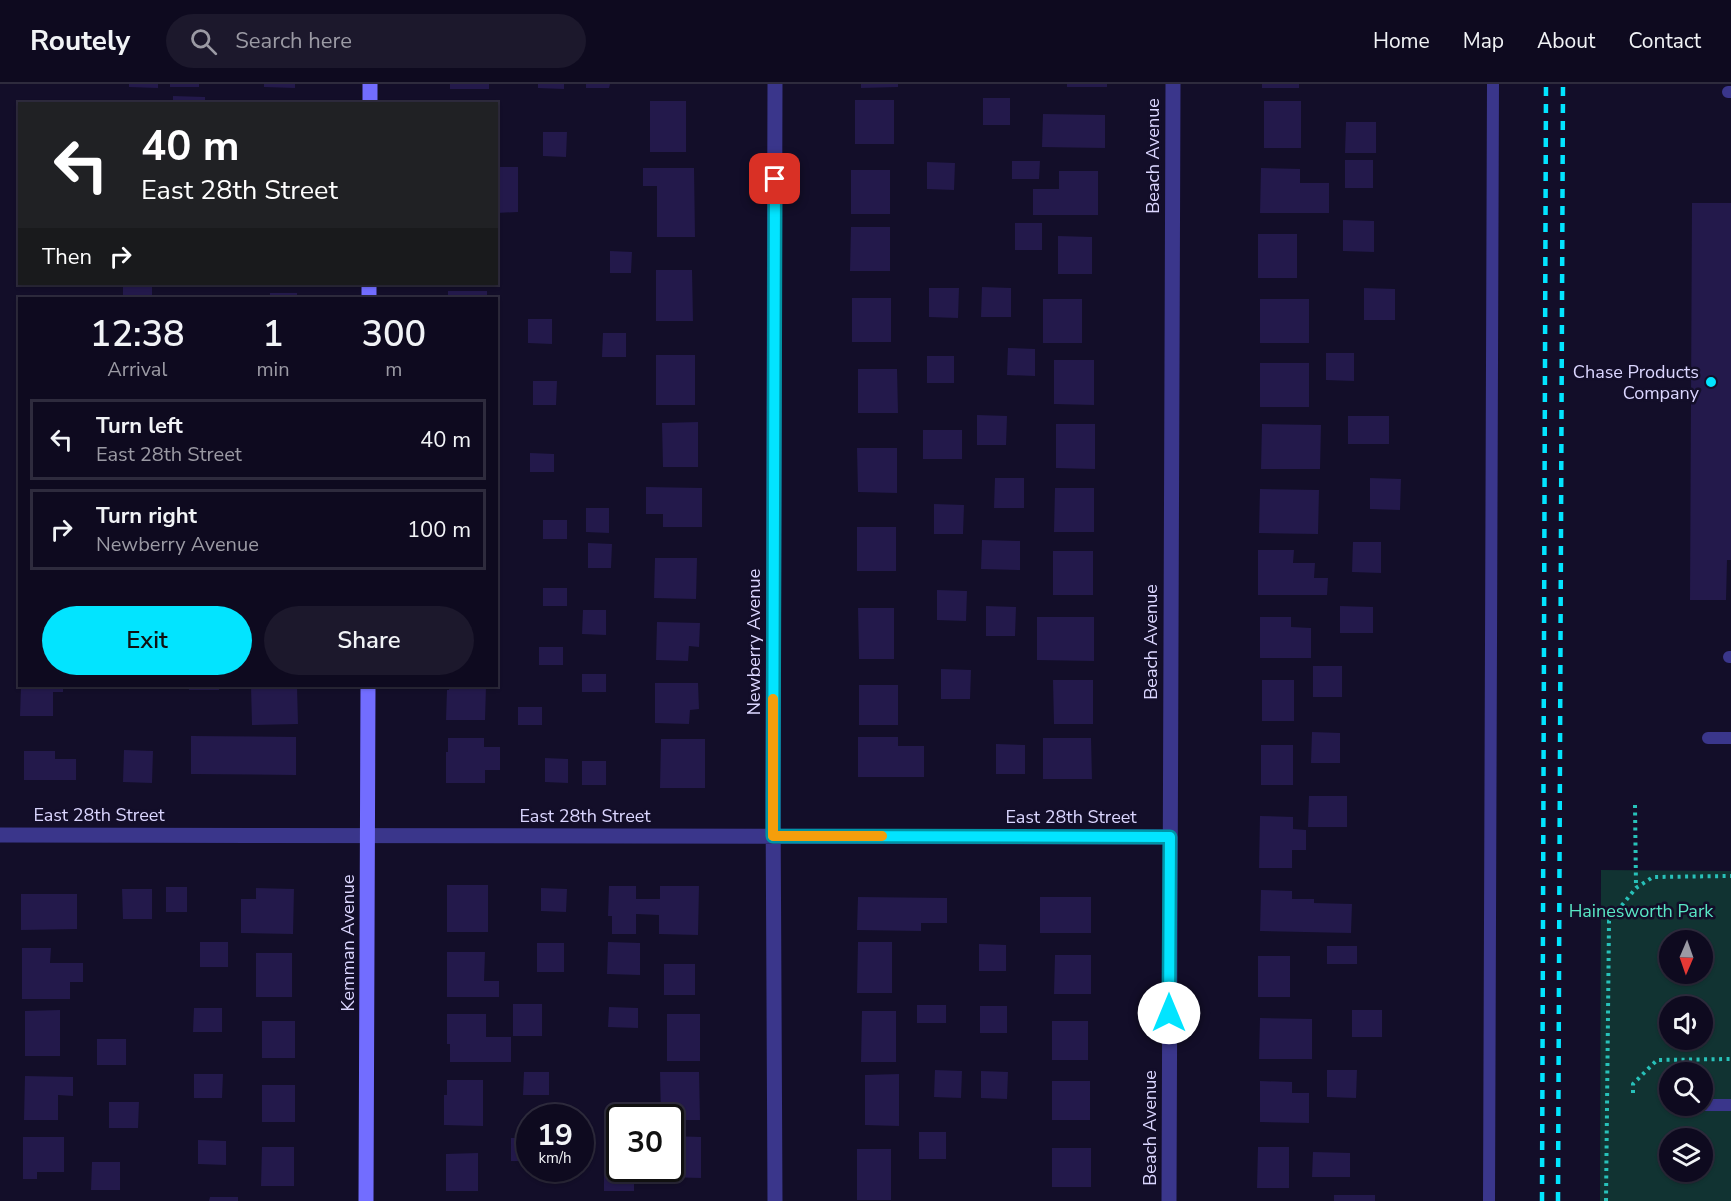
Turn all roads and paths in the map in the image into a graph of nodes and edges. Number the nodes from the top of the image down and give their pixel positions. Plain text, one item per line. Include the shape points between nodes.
1 (370, 84) edge
2 (775, 84) edge
3 (1173, 84) edge
4 (1493, 84) edge
5 (370, 102) edge
6 (368, 687) edge
7 (1708, 738) dead end
8 (1731, 738) edge
9 (1635, 805) dead end
10 (0, 835) edge
11 (368, 835) junction
12 (773, 836) junction
13 (1170, 837) junction
14 (1731, 876) edge
15 (1636, 888) junction
16 (1731, 1059) edge
17 (1633, 1093) dead end
18 (1713, 1105) edge
19 (1731, 1105) edge
20 (366, 1201) edge
21 (775, 1201) edge
22 (1169, 1201) edge
23 (1489, 1201) edge
24 (1606, 1201) edge

1 - 5 street
2 - 12 street, Newberry Avenue
3 - 13 street, Beach Avenue
4 - 23 lane
6 - 11 street, Kemman Avenue
7 - 8 lane
9 - 15 path
10 - 11 street, East 28th Street
11 - 12 street, East 28th Street
11 - 20 street, Kemman Avenue
12 - 13 street, East 28th Street
12 - 21 street, Newberry Avenue
13 - 22 street, Beach Avenue
14 - 15 path via 1653,877
15 - 24 path via 1609,921
16 - 17 path via 1658,1060 1633,1084
18 - 19 lane

